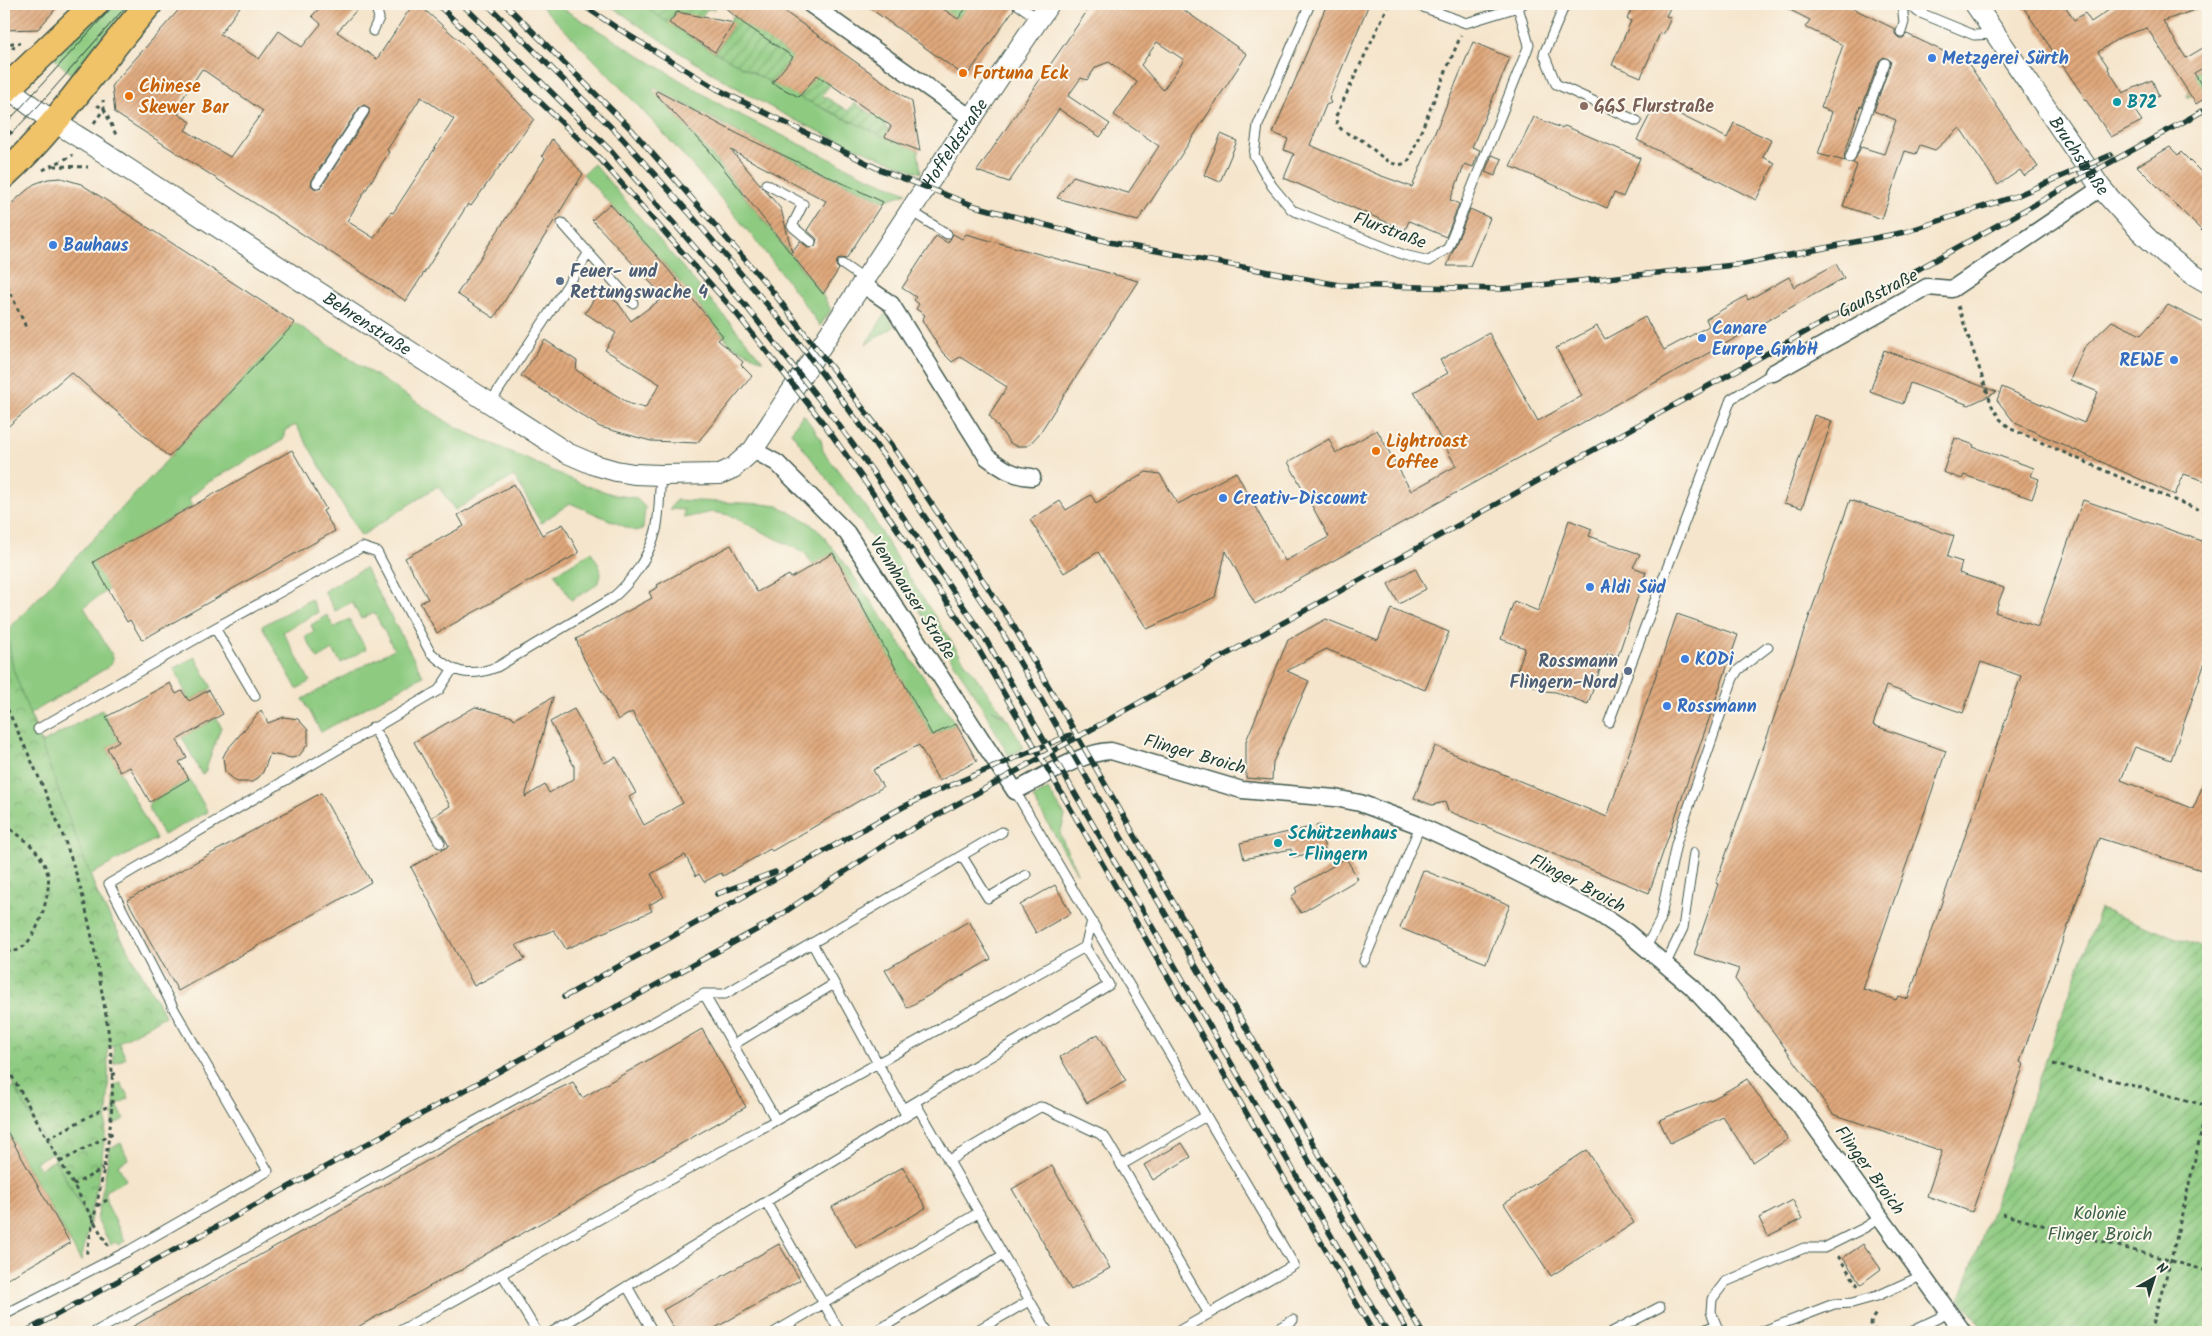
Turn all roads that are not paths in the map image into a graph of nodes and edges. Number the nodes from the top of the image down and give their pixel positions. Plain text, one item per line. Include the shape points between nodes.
1 (95, 4) edge
2 (149, 4) edge
3 (375, 4) edge
4 (810, 4) edge
5 (1017, 4) edge
6 (1310, 4) edge
7 (1415, 4) edge
8 (1566, 4) edge
9 (1902, 4) edge
10 (1909, 4) edge
11 (1976, 4) edge
12 (1521, 6) edge
13 (1044, 11) edge
14 (373, 31) dead end
15 (1901, 32) dead end
16 (1995, 34) junction
17 (1886, 64) dead end
18 (5, 87) edge
19 (364, 112) dead end
20 (971, 118) junction
21 (1637, 121) dead end
22 (54, 122) junction
23 (1850, 158) dead end
24 (4, 175) edge
25 (317, 183) dead end
26 (766, 184) dead end
27 (2101, 188) junction
28 (911, 211) junction
29 (562, 224) dead end
30 (946, 234) dead end
31 (811, 242) dead end
32 (588, 254) junction
33 (842, 264) dead end
34 (864, 282) junction
35 (2208, 283) edge
36 (633, 303) dead end
37 (1773, 373) joint
38 (490, 403) junction
39 (753, 450) junction
40 (661, 475) junction
41 (1032, 477) dead end
42 (215, 628) junction
43 (1768, 647) dead end
44 (452, 670) junction
45 (255, 696) dead end
46 (1609, 722) dead end
47 (374, 727) junction
48 (38, 729) dead end
49 (1015, 791) junction
50 (1420, 826) junction
51 (1002, 832) dead end
52 (440, 843) dead end
53 (1694, 853) dead end
54 (962, 856) junction
55 (1026, 875) dead end
56 (1092, 921) junction
57 (812, 943) junction
58 (1085, 947) junction
59 (1646, 947) junction
60 (1364, 961) dead end
61 (1666, 963) junction
62 (834, 984) junction
63 (704, 994) junction
64 (733, 1045) junction
65 (878, 1063) junction
66 (916, 1105) junction
67 (905, 1112) junction
68 (1206, 1116) junction
69 (776, 1120) junction
70 (948, 1160) junction
71 (1121, 1165) junction
72 (766, 1202) junction
73 (978, 1213) junction
74 (1880, 1218) junction
75 (1003, 1255) junction
76 (502, 1274) junction
77 (1921, 1276) junction
78 (627, 1286) junction
79 (1029, 1301) junction
80 (824, 1304) junction
81 (1660, 1307) dead end
82 (1949, 1313) junction
83 (1209, 1314) junction
84 (4, 1315) edge
85 (1293, 1320) dead end
86 (1717, 1329) edge
87 (1180, 1331) edge
88 (95, 1332) edge
89 (398, 1332) edge
90 (537, 1332) edge
91 (552, 1332) edge
92 (653, 1332) edge
93 (776, 1332) edge
94 (840, 1332) edge
95 (875, 1332) edge
96 (974, 1332) edge
97 (1048, 1332) edge
98 (1272, 1332) edge
99 (1612, 1332) edge
100 (1700, 1332) edge
101 (1762, 1332) edge
102 (1909, 1332) edge
103 (1963, 1332) edge

1 - 18 main road
2 - 22 main road via 116,40
3 - 14 lane via 379,18
4 - 20 street
5 - 13 lane
6 - 12 lane, Flurstraße via 1258,125 1254,155 1272,186 1292,210 1429,262 1448,248 1529,45
7 - 12 lane, Flurstraße via 1466,23
8 - 21 lane via 1544,54 1556,84
9 - 15 lane via 1904,22
10 - 16 lane via 1918,12 1974,35
11 - 16 street, Bruchstraße
13 - 20 street, Hoffeldstraße
16 - 27 street, Bruchstraße
17 - 23 lane
18 - 22 street, Behrenstraße
19 - 25 lane
20 - 28 street, Hoffeldstraße
22 - 24 main road
22 - 38 street, Behrenstraße
26 - 31 lane via 802,204 792,226
27 - 35 street, Bruchstraße via 2161,250
27 - 37 street, Gaußstraße via 1952,289 1927,287
28 - 30 lane
28 - 34 street, Hoffeldstraße
29 - 32 lane
32 - 36 lane
32 - 38 lane
33 - 34 lane
34 - 39 street, Hoffeldstraße
34 - 41 street via 891,304 988,457 1006,471
37 - 46 lane via 1731,399
38 - 40 street, Behrenstraße via 580,459 634,474
39 - 40 street, Behrenstraße via 733,468 720,474
39 - 49 street, Vennhauser Straße via 777,463 847,533
40 - 44 lane via 655,533 644,558 622,590 497,667 478,674
42 - 44 lane via 362,547 377,552 430,652
42 - 45 lane
42 - 48 lane
43 - 59 lane via 1738,670 1733,678 1676,844 1660,921
44 - 47 lane via 439,690
47 - 52 lane
47 - 84 lane via 108,884 175,1011 268,1171 130,1250
49 - 50 street, Flinger Broich via 1080,759 1106,751 1242,790 1360,803
49 - 56 lane
50 - 59 street, Flinger Broich via 1598,913
50 - 60 lane
51 - 54 lane
53 - 61 lane via 1683,928
54 - 55 lane via 988,898
54 - 57 lane
56 - 58 lane
56 - 68 lane
57 - 62 lane
57 - 63 lane via 725,994
58 - 65 lane
58 - 66 lane via 1109,984
59 - 61 street, Flinger Broich
61 - 74 street, Flinger Broich via 1731,1027 1798,1103
62 - 64 lane
62 - 65 lane
63 - 64 lane
63 - 88 lane
64 - 69 lane
65 - 67 lane
65 - 69 lane
66 - 67 lane
66 - 70 lane
67 - 72 lane
68 - 71 lane
68 - 83 lane via 1294,1265
69 - 76 lane
70 - 71 lane via 1040,1107 1100,1134
70 - 73 lane
71 - 83 lane
72 - 78 lane
72 - 80 lane
73 - 75 lane
73 - 80 lane
74 - 77 street, Flinger Broich
74 - 86 lane via 1824,1248 1804,1248 1725,1282 1712,1299 1711,1312
75 - 79 lane
75 - 95 lane
76 - 89 lane
76 - 90 lane
77 - 82 street, Flinger Broich
77 - 101 lane via 1877,1296 1834,1304
78 - 91 lane
78 - 92 lane
79 - 96 lane
79 - 97 lane
80 - 93 lane
80 - 94 lane
81 - 99 lane
82 - 102 lane
82 - 103 street, Flinger Broich
83 - 87 lane
85 - 98 lane
86 - 100 lane

